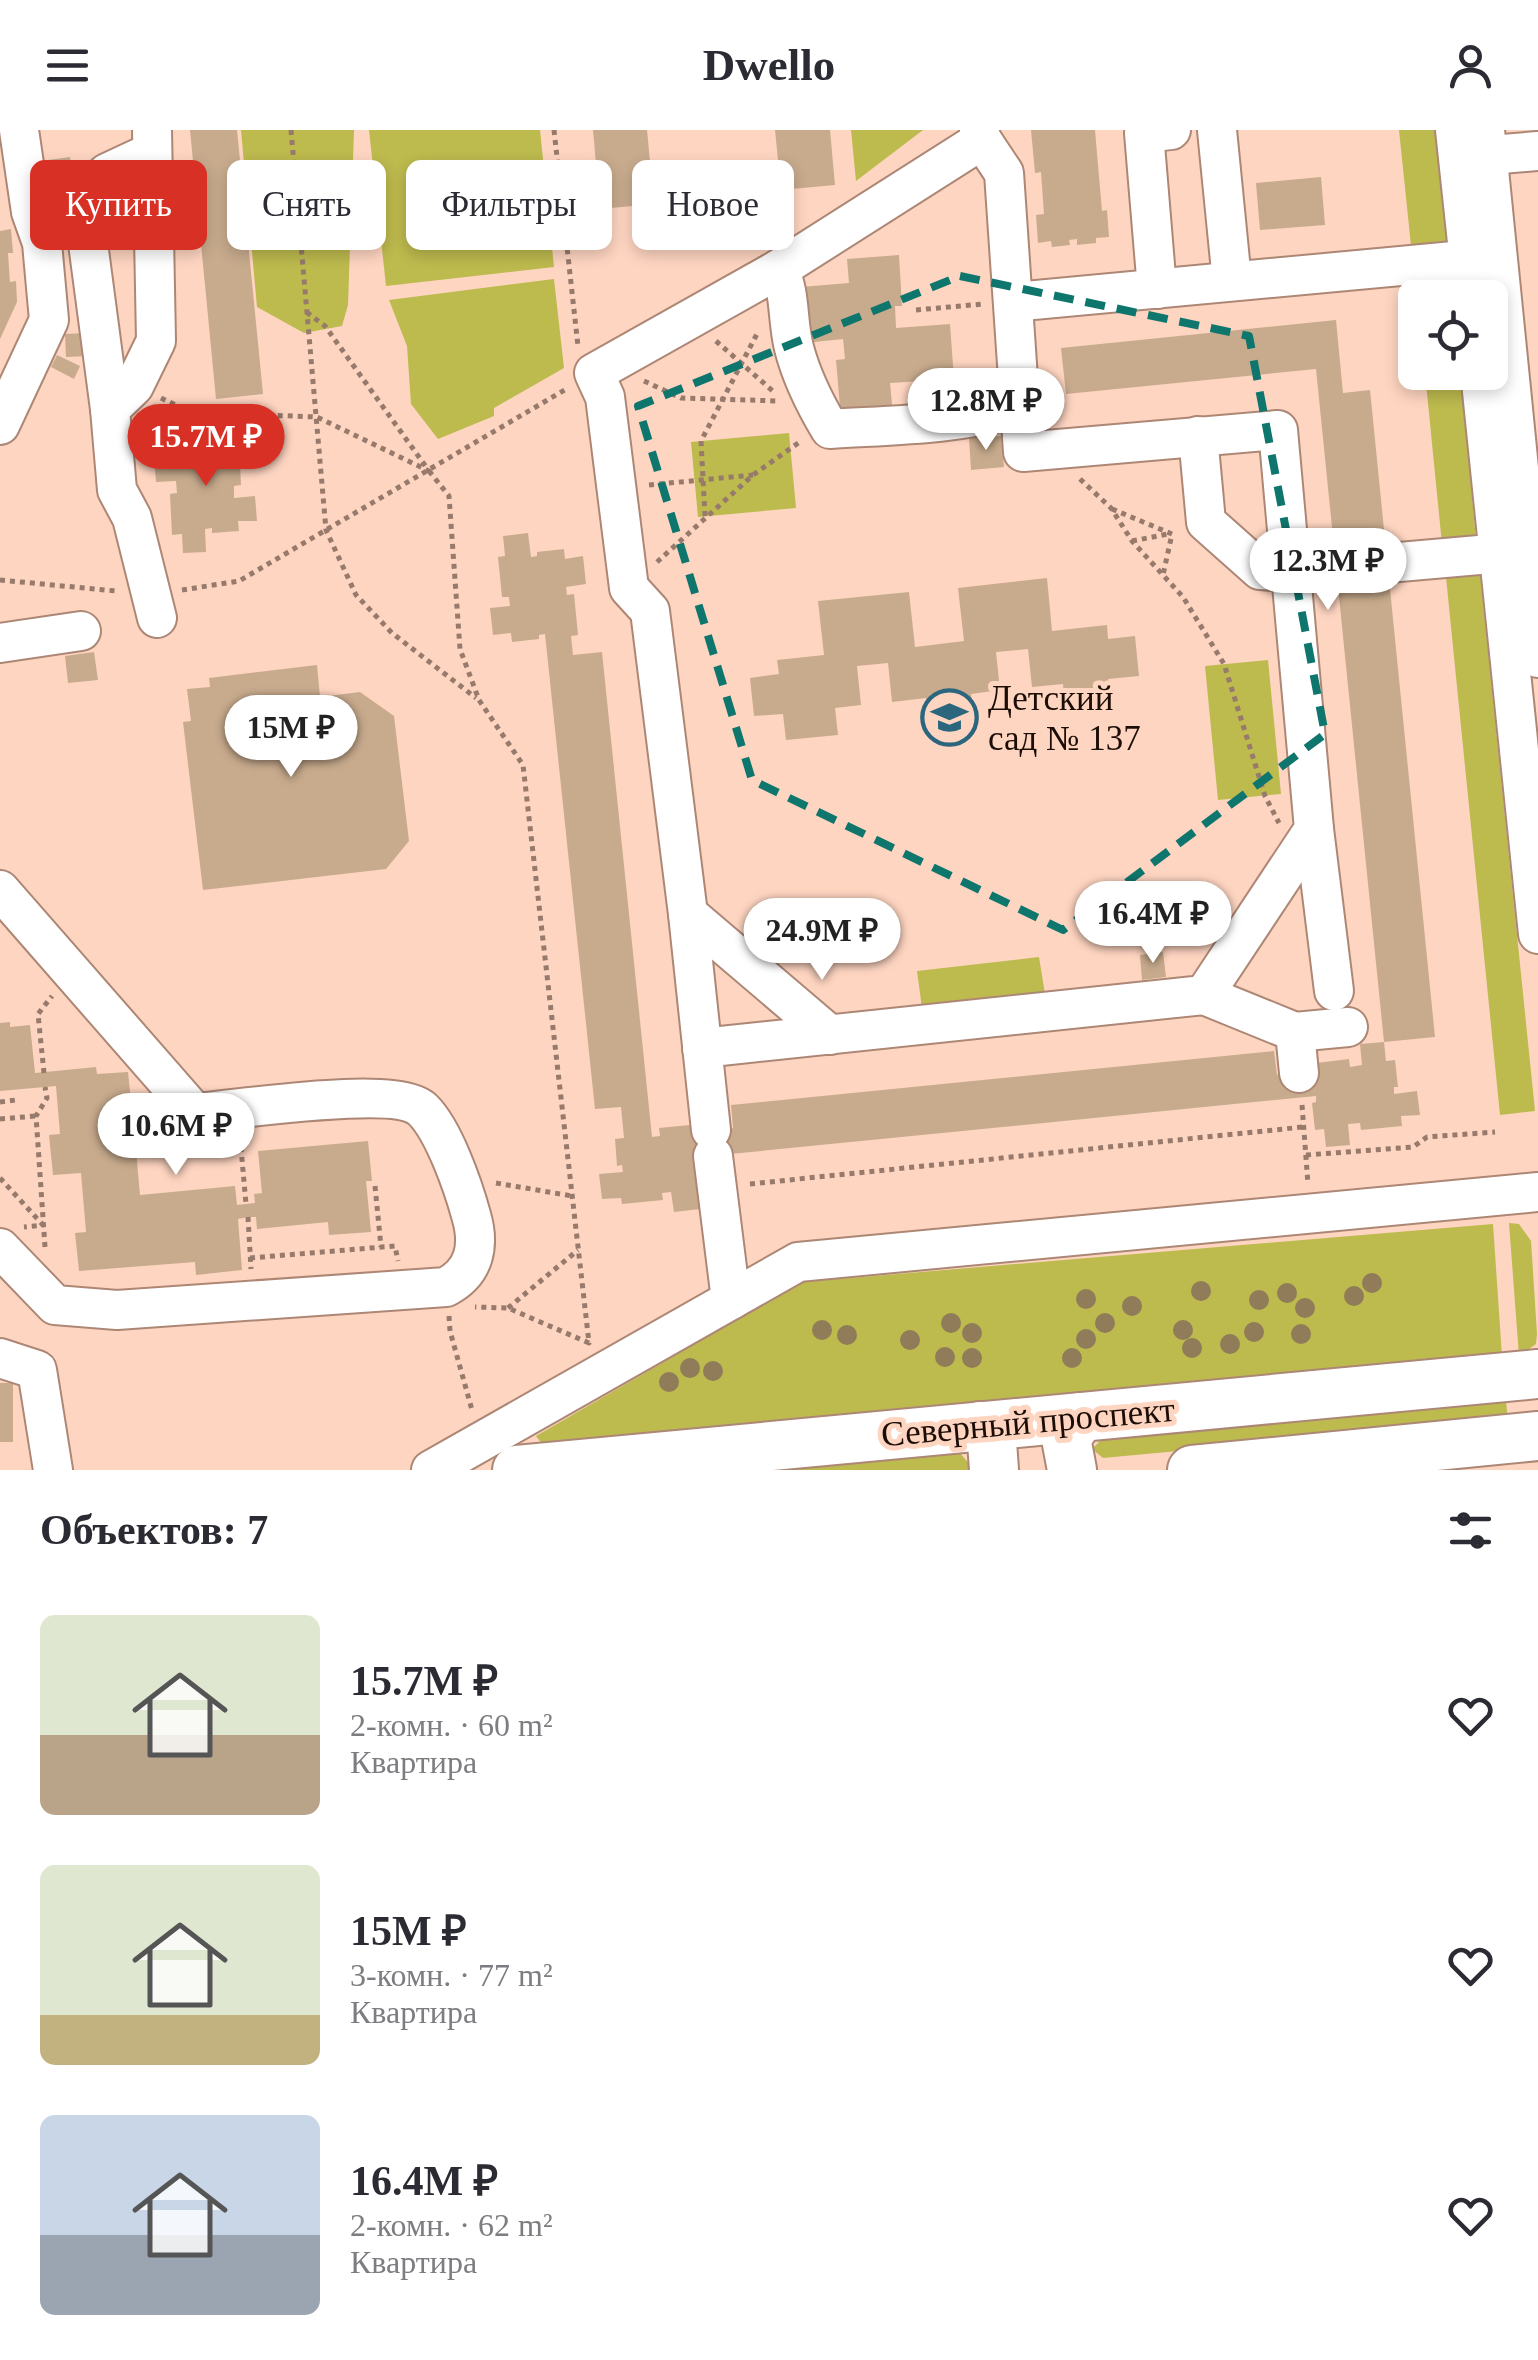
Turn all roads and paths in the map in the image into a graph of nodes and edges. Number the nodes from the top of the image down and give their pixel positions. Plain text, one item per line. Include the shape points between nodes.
1 (19, 130) edge
2 (291, 130) edge
3 (554, 130) edge
4 (1172, 130) edge
5 (1217, 130) edge
6 (981, 135) edge
7 (152, 141) edge
8 (1471, 143) edge
9 (1538, 151) edge
10 (125, 160) edge
11 (24, 224) edge
12 (92, 250) edge
13 (1483, 258) junction
14 (779, 268) junction
15 (1478, 280) edge
16 (1232, 281) junction
17 (1157, 289) junction
18 (1013, 302) junction
19 (305, 310) junction
20 (916, 310) dead end
21 (690, 318) junction
22 (758, 330) dead end
23 (741, 363) junction
24 (586, 367) junction
25 (1483, 390) edge
26 (122, 397) junction
27 (723, 398) junction
28 (533, 407) dead end
29 (1018, 407) junction
30 (317, 417) junction
31 (0, 425) edge
32 (830, 429) junction
33 (1198, 436) junction
34 (1048, 450) junction
35 (429, 470) junction
36 (753, 475) junction
37 (703, 480) junction
38 (616, 488) junction
39 (1110, 508) junction
40 (705, 516) junction
41 (1189, 528) junction
42 (326, 530) junction
43 (1132, 541) junction
44 (1513, 552) junction
45 (1388, 564) tunnel mouth
46 (1336, 568) tunnel mouth
47 (1289, 572) junction
48 (1163, 575) junction
49 (0, 580) edge
50 (629, 588) junction
51 (155, 606) junction
52 (81, 632) dead end
53 (0, 644) edge
54 (1538, 658) edge
55 (478, 700) junction
56 (1305, 843) junction
57 (0, 890) edge
58 (688, 914) junction
59 (1538, 934) edge
60 (60, 986) dead end
61 (1334, 992) dead end
62 (1204, 995) junction
63 (1348, 1027) dead end
64 (1296, 1032) junction
65 (830, 1035) junction
66 (702, 1048) junction
67 (44, 1072) dead end
68 (1300, 1085) joint
69 (45, 1087) dead end
70 (16, 1100) dead end
71 (0, 1102) edge
72 (238, 1110) junction
73 (36, 1116) junction
74 (0, 1119) edge
75 (1304, 1127) junction
76 (1495, 1132) dead end
77 (1306, 1155) junction
78 (714, 1158) junction
79 (460, 1182) junction
80 (375, 1186) dead end
81 (1308, 1190) dead end
82 (1538, 1192) edge
83 (572, 1196) junction
84 (246, 1204) dead end
85 (248, 1218) dead end
86 (381, 1247) junction
87 (0, 1248) edge
88 (578, 1250) junction
89 (250, 1258) junction
90 (46, 1262) dead end
91 (398, 1262) dead end
92 (251, 1272) dead end
93 (731, 1300) junction
94 (449, 1308) dead end
95 (508, 1308) dead end
96 (589, 1343) dead end
97 (0, 1358) edge
98 (1538, 1374) edge
99 (472, 1410) dead end
100 (1081, 1417) junction
101 (1538, 1436) edge
102 (987, 1448) edge
103 (52, 1470) edge
104 (432, 1470) edge
105 (518, 1470) edge
106 (1072, 1470) edge
107 (1192, 1470) edge

1 - 11 street
2 - 19 path
3 - 24 path
4 - 17 street via 1144,133
5 - 16 street
6 - 14 street
6 - 18 street via 1004,173
7 - 10 street
7 - 26 street via 156,341
8 - 9 street
8 - 13 street
11 - 31 street via 49,320
12 - 26 street
13 - 15 street
13 - 16 street
13 - 44 street
14 - 21 street
14 - 32 street via 794,347
16 - 17 street
17 - 18 street
18 - 20 path
18 - 29 street
19 - 30 path
19 - 35 path via 325,326
21 - 23 path
21 - 24 street
22 - 23 path
23 - 27 path
23 - 27 path via 785,402
24 - 27 path via 681,398
24 - 38 street via 605,398
25 - 44 street
26 - 30 path via 190,412
26 - 51 street via 117,490 132,518
27 - 37 path via 701,441
28 - 35 path
29 - 32 street via 948,422
29 - 34 street via 1024,452
30 - 35 path
30 - 42 path
32 - 36 path via 790,446
33 - 34 street
33 - 41 street
33 - 47 street via 1278,430
34 - 39 path
35 - 42 path
35 - 55 path via 448,496 460,649
36 - 37 path
36 - 40 path
37 - 38 path
37 - 40 path
38 - 50 street
39 - 41 path
39 - 43 path
40 - 50 path
41 - 43 path
41 - 47 street via 1260,570
41 - 48 path
42 - 51 path via 240,581
42 - 55 path via 356,595 392,633
43 - 48 path
44 - 45 street
44 - 54 street
44 - 59 street
46 - 47 street
47 - 56 street
48 - 56 path via 1224,664 1265,796
49 - 51 path
50 - 58 street via 650,611
52 - 53 street
55 - 83 path via 523,765
56 - 61 street
56 - 62 street
57 - 72 street via 195,1113
58 - 65 street
58 - 66 street
60 - 67 path via 38,1014
62 - 64 street
62 - 65 street
63 - 64 street
64 - 68 street
65 - 66 street
66 - 78 street
68 - 75 path
69 - 73 path
70 - 71 path
72 - 79 street via 398,1100 421,1108
72 - 84 path
73 - 74 path
73 - 90 path
75 - 77 path
75 - 78 path
76 - 77 path via 1427,1137 1414,1147
77 - 81 path
78 - 93 street
79 - 83 path
79 - 87 street via 476,1247 469,1269 446,1287 117,1310 55,1305
80 - 86 path
82 - 93 street via 798,1262
83 - 88 path
85 - 89 path
86 - 89 path
86 - 91 path via 396,1246
88 - 95 path
88 - 96 path
89 - 92 path
93 - 104 street
94 - 99 path
97 - 103 street via 37,1370
98 - 100 main road, Северный проспект
100 - 102 main road, Северный проспект
100 - 106 main road via 1066,1438
101 - 107 main road, Северный проспект
102 - 105 main road, Северный проспект

